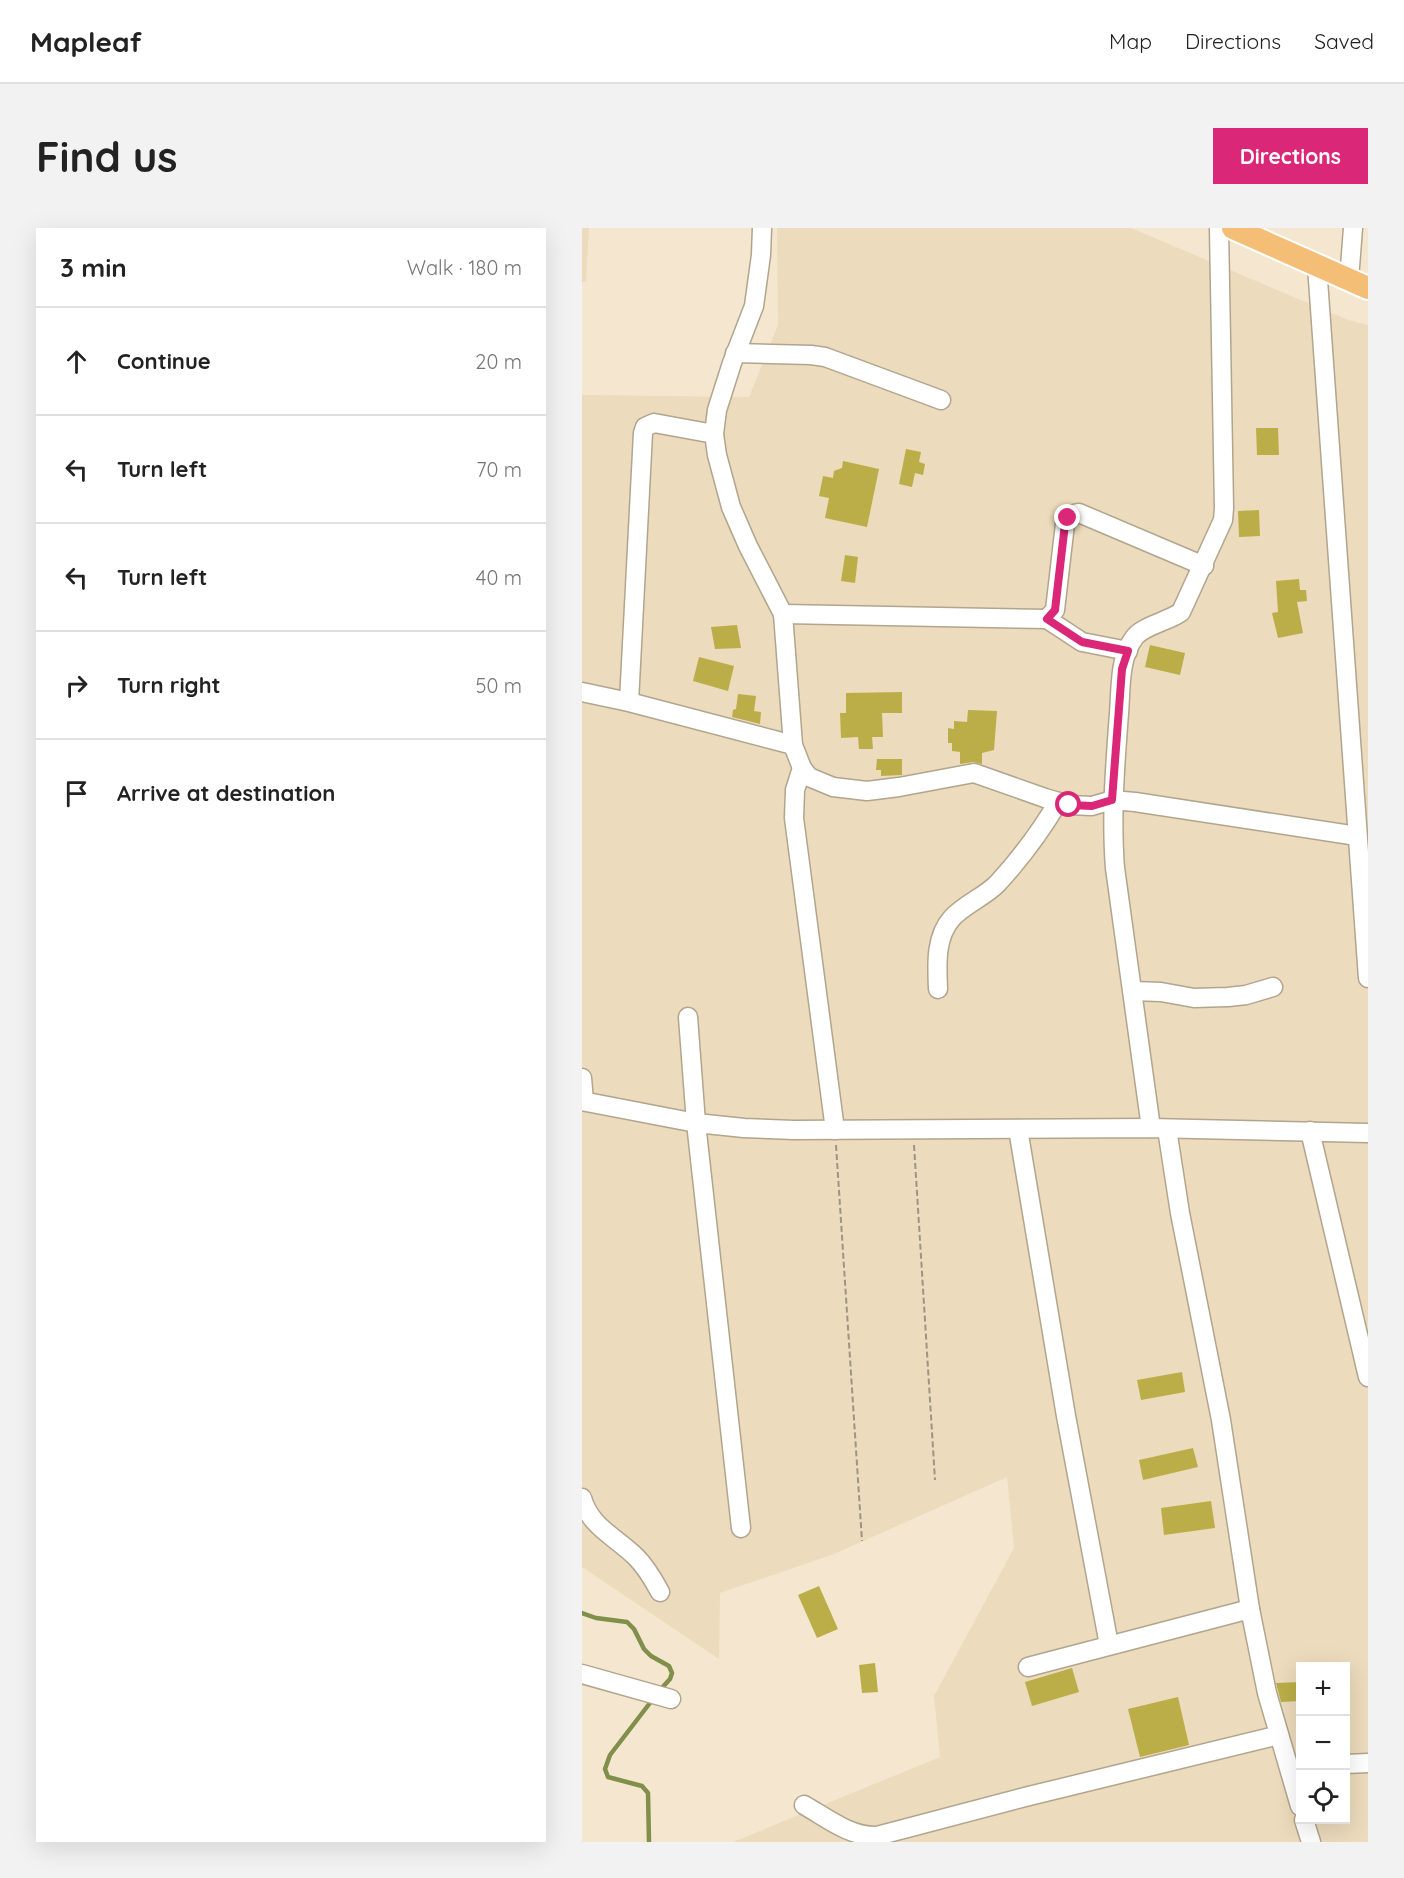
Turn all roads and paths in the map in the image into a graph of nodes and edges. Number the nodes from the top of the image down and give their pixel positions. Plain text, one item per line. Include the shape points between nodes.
1 (762, 228) edge
2 (1219, 228) edge
3 (1233, 228) edge
4 (1353, 228) edge
5 (1317, 266) junction
6 (1358, 284) edge
7 (735, 353) junction
8 (941, 400) dead end
9 (714, 434) junction
10 (1204, 566) junction
11 (783, 614) junction
12 (1047, 619) junction
13 (1128, 651) junction
14 (582, 692) edge
15 (629, 702) junction
16 (793, 745) junction
17 (802, 768) junction
18 (1112, 800) junction
19 (1058, 802) junction
20 (1357, 836) junction
21 (1366, 938) edge
22 (1368, 978) edge
23 (1273, 987) dead end
24 (938, 989) dead end
25 (1133, 991) junction
26 (688, 1017) dead end
27 (582, 1078) edge
28 (583, 1101) edge
29 (696, 1123) junction
30 (1159, 1128) junction
31 (1018, 1129) junction
32 (835, 1130) junction
33 (914, 1130) junction
34 (1311, 1131) junction
35 (1368, 1133) edge
36 (1368, 1377) edge
37 (935, 1480) dead end
38 (582, 1498) edge
39 (741, 1527) dead end
40 (862, 1540) dead end
41 (660, 1592) dead end
42 (1250, 1609) junction
43 (1109, 1645) junction
44 (1028, 1667) dead end
45 (582, 1674) edge
46 (671, 1699) dead end
47 (1279, 1735) junction
48 (1368, 1763) edge
49 (1350, 1764) edge
50 (1294, 1765) edge
51 (804, 1805) dead end
52 (1305, 1824) edge
53 (864, 1839) edge
54 (1311, 1842) edge

1 - 7 street via 754,306
2 - 10 street via 1224,508
3 - 5 main road
4 - 6 street
5 - 6 main road
5 - 20 street
7 - 8 street via 825,357
7 - 9 street via 717,410
9 - 11 street via 731,507
9 - 15 street via 654,423 645,427 643,433
10 - 12 street via 1074,514 1065,524 1055,610
10 - 13 street via 1182,612 1138,633
11 - 12 street
11 - 16 street
12 - 13 street via 1082,642
13 - 18 street via 1122,669
14 - 15 street
15 - 16 street
16 - 17 street
17 - 19 street via 809,777 833,787 867,791 974,773
17 - 32 street via 795,790 794,818
18 - 19 street via 1092,806
18 - 20 street
18 - 25 street via 1115,868
19 - 24 street via 1037,836 996,884 952,918 944,930 937,964
20 - 21 street
21 - 22 street
23 - 25 street via 1246,995 1194,998
25 - 30 street
26 - 29 street
27 - 28 street
28 - 29 street
29 - 32 street
29 - 39 street
30 - 31 street
30 - 34 street
30 - 42 street via 1221,1420
31 - 33 street
31 - 43 street
32 - 33 street
32 - 40 path
33 - 37 path
34 - 35 street
34 - 36 street
38 - 41 street via 591,1518 635,1556
42 - 43 street
42 - 47 street
43 - 44 street
45 - 46 street
47 - 50 street
47 - 53 street
48 - 49 street
51 - 53 street
52 - 54 street

